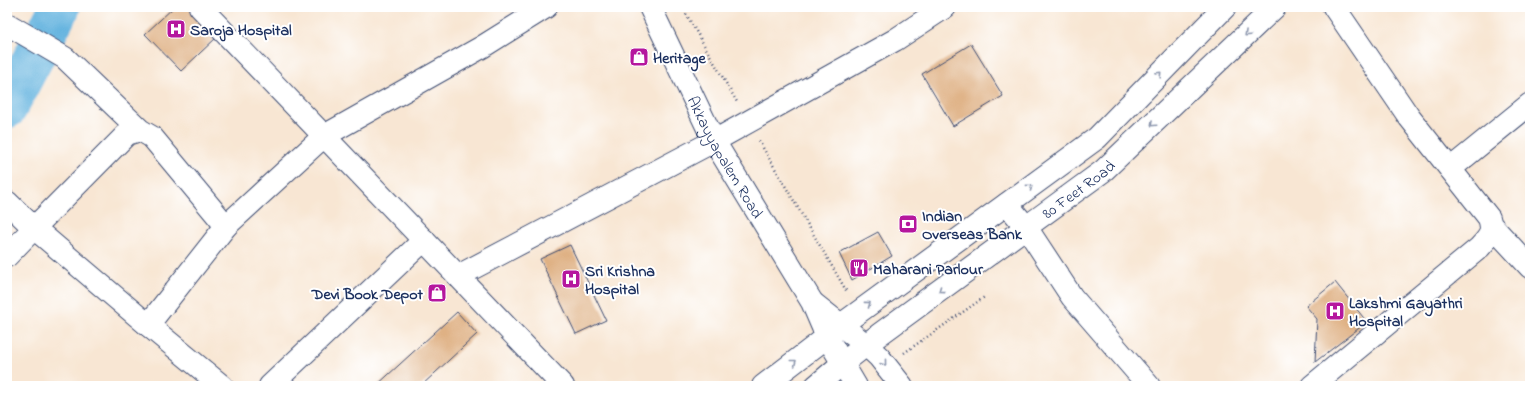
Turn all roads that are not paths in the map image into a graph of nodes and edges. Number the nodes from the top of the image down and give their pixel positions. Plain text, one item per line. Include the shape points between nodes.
1 (200, 7) edge
2 (546, 7) edge
3 (650, 7) edge
4 (945, 7) edge
5 (1275, 7) edge
6 (1334, 7) edge
7 (1215, 10) edge
8 (7, 24) edge
9 (1530, 104) edge
10 (140, 130) junction
11 (324, 136) junction
12 (714, 142) junction
13 (1450, 169) junction
14 (7, 202) edge
15 (1007, 204) junction
16 (226, 226) junction
17 (1492, 226) junction
18 (1026, 227) junction
19 (34, 228) junction
20 (424, 240) junction
21 (7, 256) edge
22 (1530, 267) edge
23 (458, 276) junction
24 (148, 325) junction
25 (834, 331) junction
26 (873, 339) junction
27 (843, 363) junction
28 (222, 386) edge
29 (270, 386) edge
30 (563, 386) edge
31 (763, 386) edge
32 (816, 386) edge
33 (856, 386) edge
34 (902, 386) edge
35 (1149, 386) edge
36 (1312, 386) edge

1 - 11 street
2 - 11 street via 482,47
3 - 12 street, Akkayyapalem Road
4 - 12 street via 895,40
5 -> 18 street, 80 Feet Road via 1103,171
6 - 13 street via 1409,117
15 -> 7 street, 80 Feet Road via 1097,138
8 - 10 street via 65,58
9 - 13 street
10 - 16 street via 152,137
10 - 19 street via 127,134
11 - 16 street
11 - 20 street
12 - 23 street
12 - 25 street, Akkayyapalem Road via 812,302
13 - 17 street
14 - 19 street
15 - 18 street
25 -> 15 street, 80 Feet Road
16 - 24 street
17 - 22 street
17 - 36 street via 1489,238 1479,248
18 -> 26 street, 80 Feet Road
18 - 35 street via 1072,296
19 - 21 street
19 - 24 street
20 - 23 street
20 - 29 street
23 - 30 street
24 - 28 street
25 - 26 street, Akkayyapalem Road
25 - 27 street, Akkayyapalem Road
31 -> 25 street, 80 Feet Road
26 - 27 street, 80 Feet Road
26 -> 34 street, Akkayyapalem Road via 879,358
27 - 32 street, 80 Feet Road
27 - 33 street, Akkayyapalem Road

